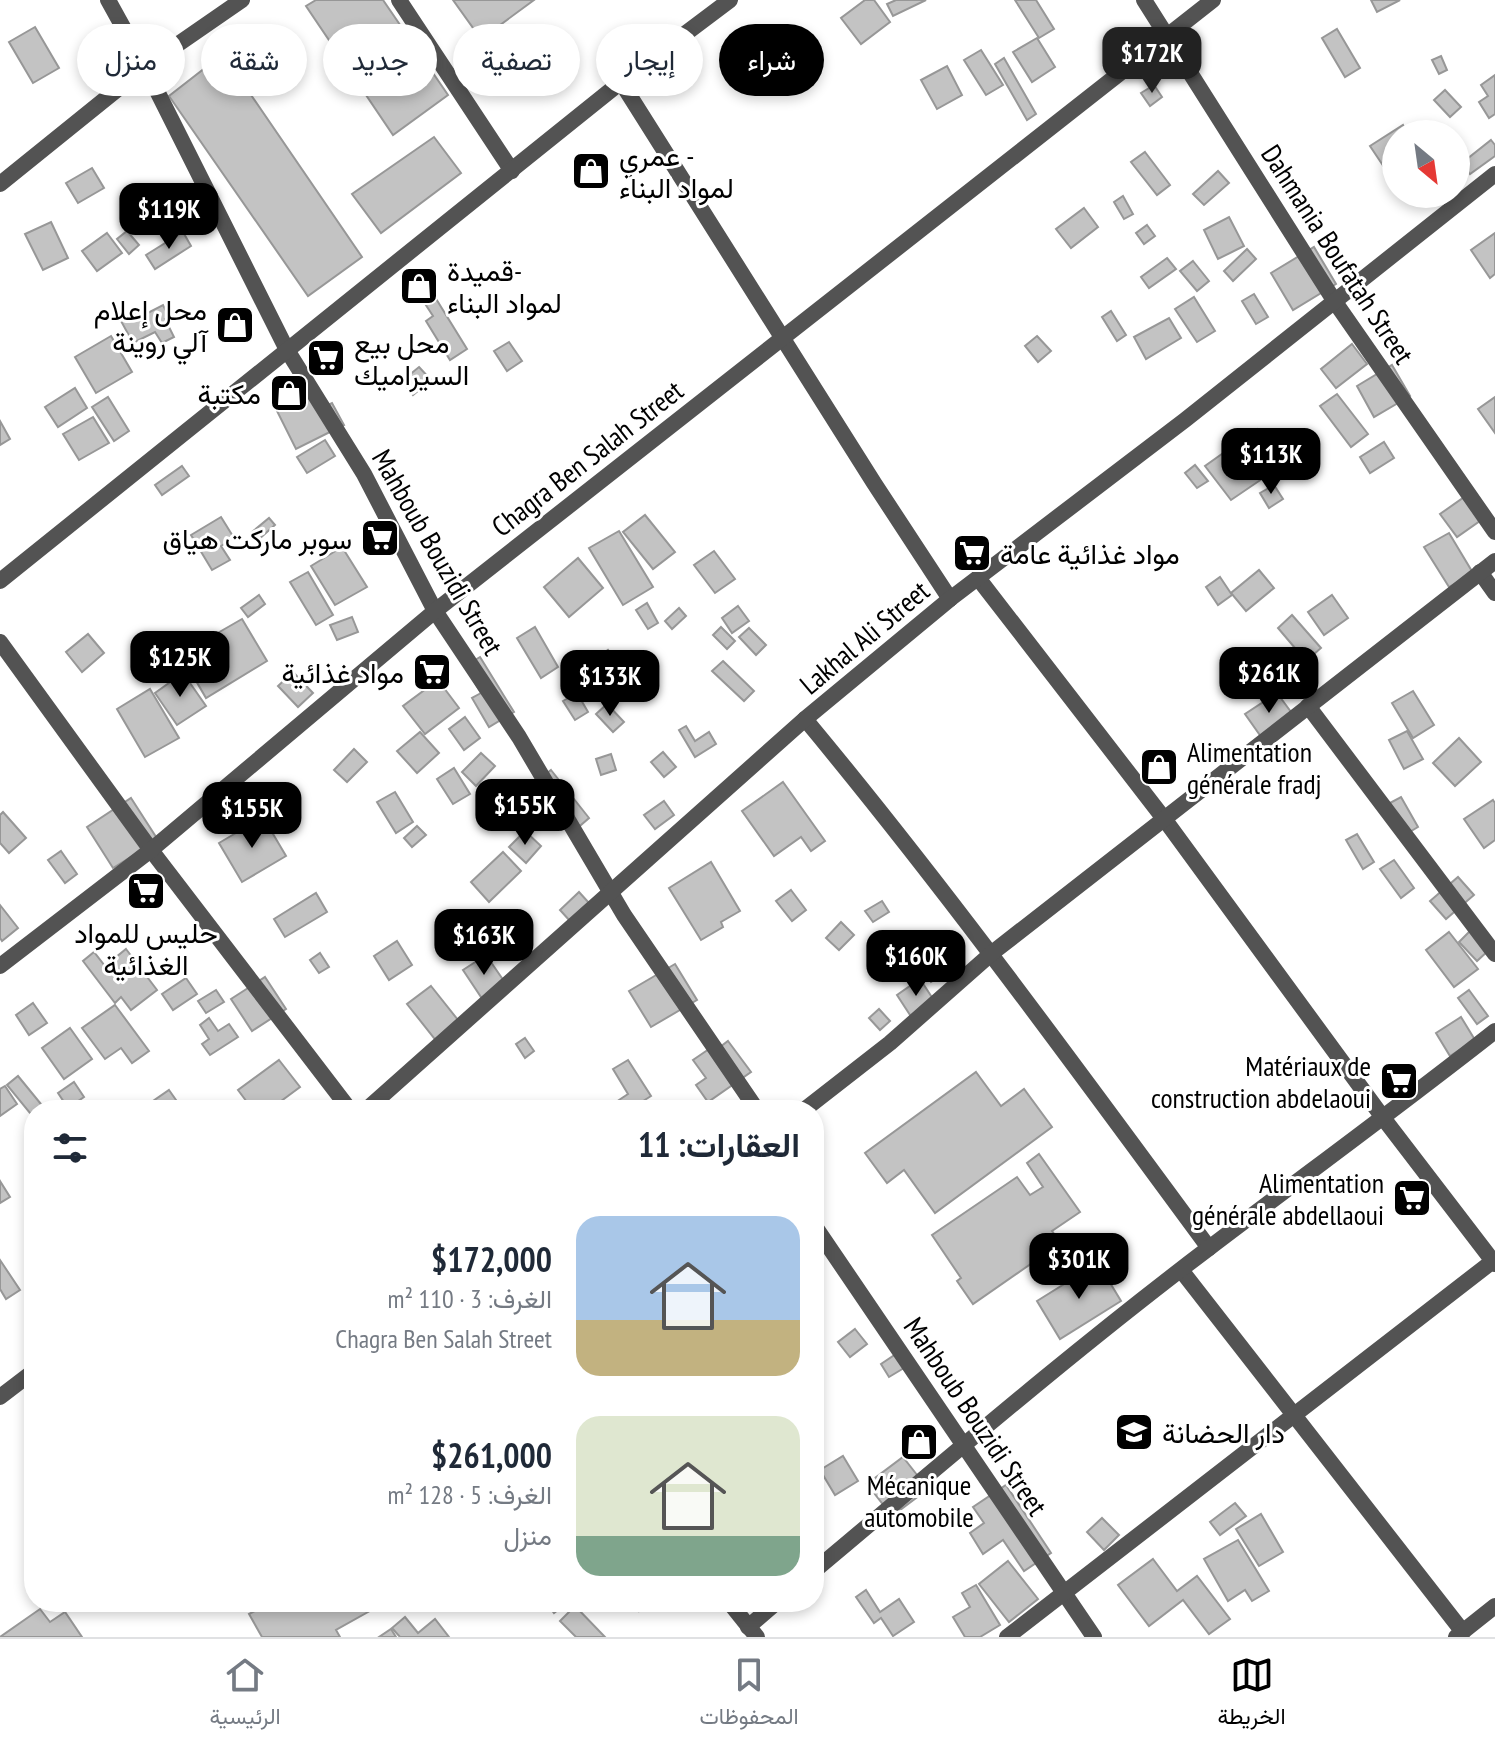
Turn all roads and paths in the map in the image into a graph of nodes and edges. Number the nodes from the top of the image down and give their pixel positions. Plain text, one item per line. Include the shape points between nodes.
1 (108, 0) edge
2 (242, 0) edge
3 (399, 0) edge
4 (730, 0) edge
5 (1144, 0) edge
6 (1213, 0) edge
7 (121, 24) edge
8 (698, 24) edge
9 (1167, 38) junction
10 (185, 39) edge
11 (109, 96) edge
12 (160, 96) edge
13 (604, 96) edge
14 (630, 96) edge
15 (512, 171) junction
16 (1495, 174) edge
17 (0, 184) edge
18 (1335, 302) junction
19 (783, 337) junction
20 (287, 350) junction
21 (1495, 532) edge
22 (1495, 561) edge
23 (1480, 572) junction
24 (978, 578) junction
25 (0, 581) edge
26 (1495, 593) edge
27 (950, 599) junction
28 (435, 611) junction
29 (0, 642) edge
30 (1308, 706) junction
31 (805, 719) junction
32 (1165, 820) junction
33 (151, 850) junction
34 (609, 891) junction
35 (992, 953) junction
36 (1495, 954) edge
37 (0, 966) edge
38 (1495, 1031) edge
39 (342, 1100) edge
40 (377, 1100) edge
41 (750, 1100) edge
42 (817, 1100) edge
43 (1384, 1119) junction
44 (824, 1240) edge
45 (1209, 1248) junction
46 (1494, 1262) edge
47 (1181, 1270) junction
48 (24, 1379) edge
49 (0, 1397) edge
50 (1293, 1415) junction
51 (964, 1445) junction
52 (824, 1563) edge
53 (1063, 1594) junction
54 (1495, 1606) edge
55 (737, 1612) edge
56 (769, 1612) edge
57 (753, 1632) edge
58 (1459, 1634) edge
59 (1007, 1637) edge
60 (1094, 1637) edge

1 - 7 street, Mahboub Bouzidi Street
2 - 10 street
3 - 15 street
4 - 8 street
5 - 9 street, Dahmania Boufatah Street
6 - 9 street, Chagra Ben Salah Street
9 - 18 street, Dahmania Boufatah Street
9 - 19 street, Chagra Ben Salah Street
11 - 17 street
12 - 20 street, Mahboub Bouzidi Street
13 - 15 street
14 - 19 street
15 - 20 street
16 - 18 street, Lakhal Ali Street
18 - 21 street, Dahmania Boufatah Street
18 - 24 street, Lakhal Ali Street
19 - 27 street
19 - 28 street, Chagra Ben Salah Street
20 - 25 street
20 - 28 street, Mahboub Bouzidi Street via 364,474
22 - 23 street
23 - 26 street
23 - 30 street
24 - 27 street, Lakhal Ali Street
24 - 32 street
27 - 31 street, Lakhal Ali Street
28 - 33 street, Chagra Ben Salah Street
28 - 34 street, Mahboub Bouzidi Street via 519,737
29 - 33 street
30 - 32 street
30 - 36 street
31 - 34 street, Lakhal Ali Street
31 - 35 street
32 - 35 street
32 - 43 street
33 - 37 street, Chagra Ben Salah Street
33 - 39 street
34 - 40 street, Lakhal Ali Street
34 - 41 street, Mahboub Bouzidi Street
35 - 42 street
35 - 45 street
38 - 43 street
43 - 45 street
43 - 46 street
44 - 51 street, Mahboub Bouzidi Street
45 - 47 street
46 - 50 street
47 - 50 street
47 - 51 street
48 - 49 street
50 - 53 street
50 - 58 street
51 - 52 street
51 - 53 street, Mahboub Bouzidi Street
53 - 59 street
53 - 60 street, Mahboub Bouzidi Street
54 - 58 street
55 - 57 street
56 - 57 street

